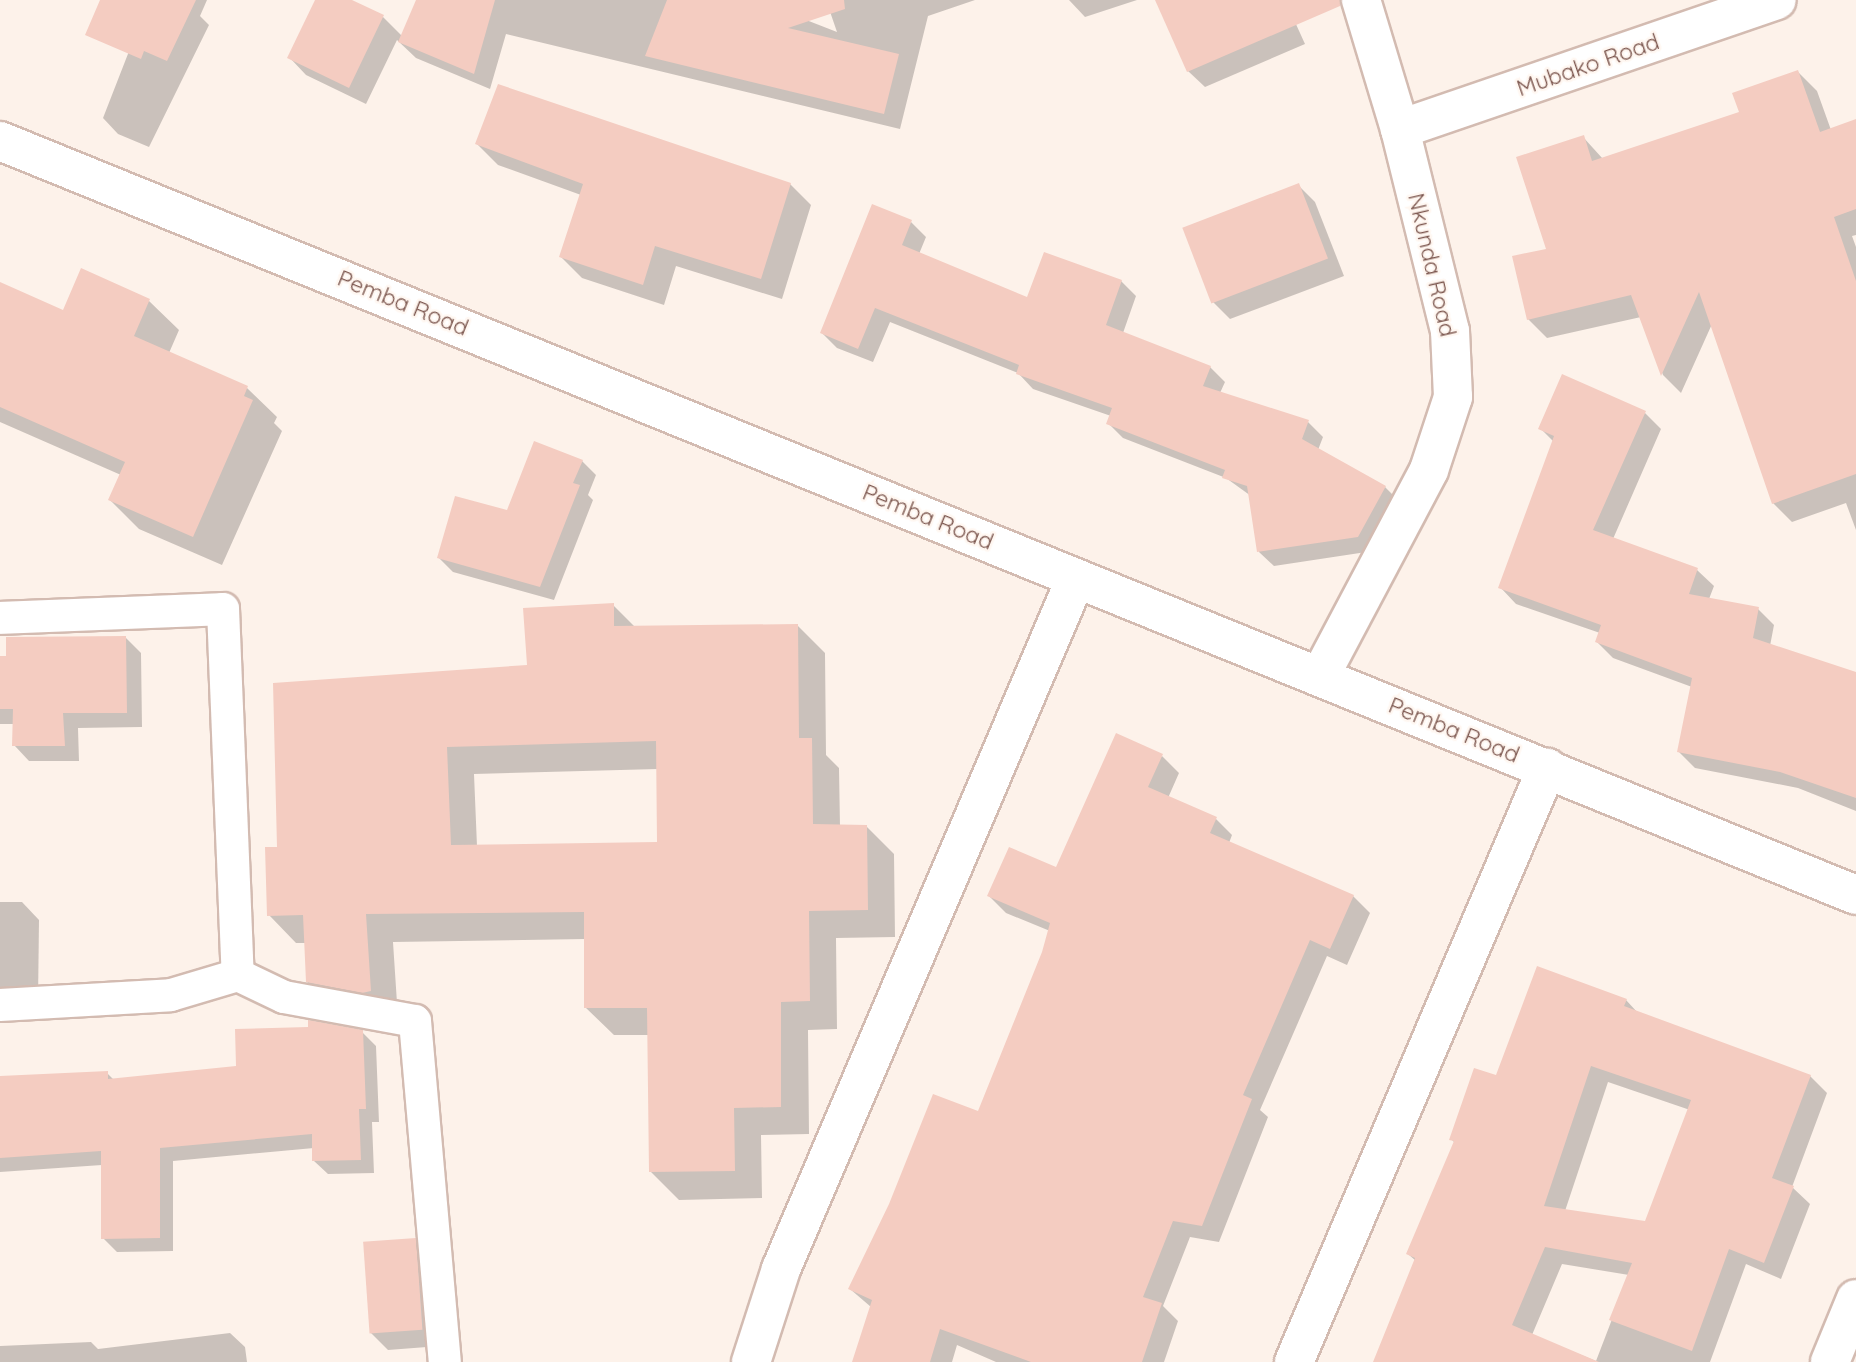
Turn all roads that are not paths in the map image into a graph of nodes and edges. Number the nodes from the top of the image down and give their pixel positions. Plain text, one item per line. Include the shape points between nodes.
1 (1361, 0) edge
2 (1776, 0) edge
3 (1400, 129) junction
4 (0, 141) edge
5 (1076, 578) junction
6 (0, 618) edge
7 (1321, 676) junction
8 (1547, 768) junction
9 (1856, 895) edge
10 (238, 975) junction
11 (0, 1005) edge
12 (1856, 1299) edge
13 (445, 1362) edge
14 (751, 1362) edge
15 (1294, 1362) edge
16 (1830, 1362) edge

1 - 3 street, Nkunda Road
2 - 3 street, Mubako Road
3 - 7 street, Nkunda Road via 1450,331 1453,397 1429,470
4 - 5 street, Pemba Road
5 - 7 street, Pemba Road
5 - 14 street via 781,1269
6 - 10 lane via 223,609
7 - 8 street, Pemba Road
8 - 9 street, Pemba Road
8 - 15 street
10 - 11 lane via 171,995
10 - 13 lane via 284,997 415,1021
12 - 16 street

